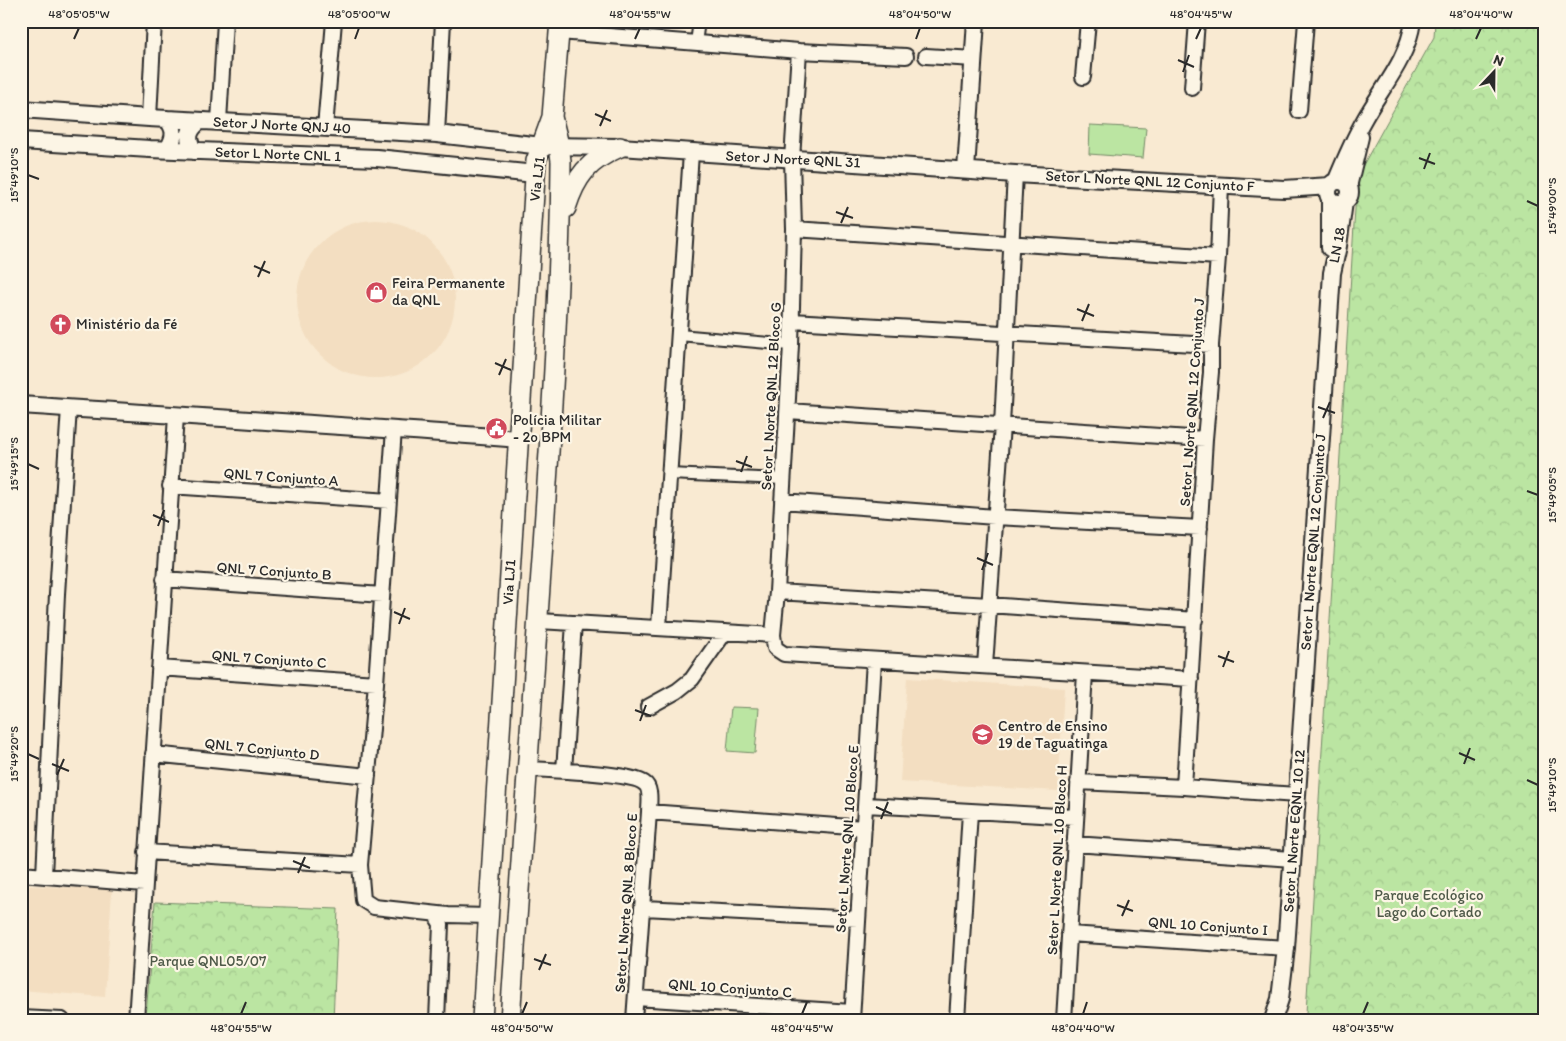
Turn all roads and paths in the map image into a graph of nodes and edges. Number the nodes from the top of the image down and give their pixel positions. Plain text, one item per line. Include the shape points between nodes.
1 (154, 21) edge
2 (225, 21) edge
3 (334, 21) edge
4 (443, 21) edge
5 (699, 21) edge
6 (976, 21) edge
7 (1088, 21) edge
8 (1197, 21) edge
9 (1306, 21) edge
10 (1413, 21) edge
11 (559, 27) edge
12 (696, 43) junction
13 (799, 50) junction
14 (906, 56) dead end
15 (926, 56) dead end
16 (974, 59) junction
17 (1083, 77) dead end
18 (1192, 88) dead end
19 (21, 109) edge
20 (1299, 111) dead end
21 (149, 118) junction
22 (167, 119) junction
23 (200, 121) junction
24 (219, 121) junction
25 (325, 128) junction
26 (444, 134) junction
27 (21, 141) edge
28 (551, 146) junction
29 (620, 148) junction
30 (168, 150) junction
31 (194, 151) junction
32 (692, 153) junction
33 (792, 159) junction
34 (451, 165) junction
35 (966, 170) junction
36 (535, 174) junction
37 (1015, 174) junction
38 (1221, 186) junction
39 (1336, 192) junction
40 (561, 224) junction
41 (794, 229) junction
42 (1012, 242) junction
43 (1218, 256) junction
44 (1332, 273) joint
45 (792, 321) junction
46 (526, 324) junction
47 (557, 327) junction
48 (1007, 334) junction
49 (680, 335) junction
50 (791, 345) junction
51 (1211, 345) junction
52 (21, 405) edge
53 (69, 408) junction
54 (788, 411) junction
55 (176, 416) junction
56 (1002, 425) junction
57 (394, 429) junction
58 (519, 439) junction
59 (1205, 439) junction
60 (669, 474) junction
61 (784, 479) junction
62 (170, 486) junction
63 (389, 501) junction
64 (782, 501) junction
65 (996, 517) junction
66 (1200, 528) junction
67 (510, 566) junction
68 (541, 570) junction
69 (164, 578) junction
70 (777, 592) junction
71 (382, 595) junction
72 (990, 605) junction
73 (1195, 620) junction
74 (538, 621) junction
75 (574, 623) junction
76 (658, 627) junction
77 (725, 632) junction
78 (773, 640) junction
79 (874, 660) junction
80 (1306, 663) joint
81 (985, 666) junction
82 (159, 668) junction
83 (1085, 673) junction
84 (1190, 679) junction
85 (376, 683) junction
86 (648, 707) dead end
87 (153, 754) junction
88 (528, 769) junction
89 (564, 772) junction
90 (368, 776) junction
91 (1078, 782) junction
92 (1184, 787) junction
93 (1297, 795) junction
94 (866, 805) junction
95 (649, 812) junction
96 (970, 812) junction
97 (495, 816) junction
98 (1076, 817) junction
99 (522, 822) junction
100 (864, 828) junction
101 (1074, 844) junction
102 (492, 851) junction
103 (146, 852) junction
104 (1292, 859) junction
105 (520, 862) junction
106 (360, 865) junction
107 (21, 874) edge
108 (44, 876) junction
109 (144, 884) junction
110 (644, 908) junction
111 (488, 916) junction
112 (441, 918) junction
113 (858, 919) junction
114 (1069, 934) junction
115 (1286, 948) junction
116 (636, 998) junction
117 (1280, 999) junction
118 (852, 1016) edge
119 (24, 1019) edge
120 (62, 1020) edge
121 (136, 1020) edge
122 (437, 1020) edge
123 (482, 1020) edge
124 (510, 1020) edge
125 (634, 1020) edge
126 (958, 1020) edge
127 (1064, 1020) edge
128 (1273, 1020) edge
129 (1282, 1020) edge

1 - 21 street
2 - 24 street
3 - 25 street
4 - 26 street
5 - 12 street
6 - 16 street
7 - 17 street
8 - 18 street
9 - 20 street
10 - 39 street via 1406,49 1366,117
11 - 12 street
11 - 28 main road
12 - 13 street
13 - 14 street
13 - 33 street, Setor L Norte QNL 12 Bloco G
15 - 16 street
16 - 35 street
19 - 21 street, Setor J Norte QNJ 40
21 - 22 street, Setor J Norte QNJ 40
22 - 23 street, Setor J Norte QNJ 40
22 - 30 street via 174,130
23 - 24 street, Setor J Norte QNJ 40
23 - 31 street via 189,135
24 - 25 street, Setor J Norte QNJ 40
25 - 26 street, Setor J Norte QNJ 40
26 - 28 street, Setor J Norte QNJ 40
26 - 34 street via 458,147
27 - 30 street, Setor L Norte CNL 1
28 - 29 street, Setor J Norte QNJ 40
28 - 36 main road, Via LJ1 via 536,161
28 - 40 main road, Via LJ1 via 561,161
29 - 32 street, Setor J Norte QNL 31
29 - 40 main road via 597,159 577,179
30 - 31 street, Setor L Norte CNL 1
31 - 34 street, Setor L Norte CNL 1 via 377,158
32 - 33 street, Setor J Norte QNL 31
32 - 49 street
33 - 35 street, Setor J Norte QNL 31
33 - 41 street, Setor L Norte QNL 12 Bloco G
34 - 36 street, Setor L Norte CNL 1
35 - 37 street, Setor J Norte QNL 31
36 - 46 main road, Via LJ1
37 - 38 street, Setor L Norte QNL 12 Conjunto F
37 - 42 street
38 - 39 street, Setor L Norte QNL 12 Conjunto F
38 - 43 street, Setor L Norte QNL 12 Conjunto J
39 - 44 street, LN 18 via 1330,253
40 - 47 main road, Via LJ1
41 - 42 street
41 - 45 street, Setor L Norte QNL 12 Bloco G
42 - 43 street
42 - 48 street
43 - 51 street, Setor L Norte QNL 12 Conjunto J
44 - 80 street, Setor L Norte EQNL 12 Conjunto J
45 - 48 street
45 - 50 street, Setor L Norte QNL 12 Bloco G
46 - 47 main road via 528,318 536,316
46 - 58 main road, Via LJ1
47 - 68 main road, Via LJ1
48 - 51 street
48 - 56 street
49 - 50 street
49 - 60 street
50 - 54 street, Setor L Norte QNL 12 Bloco G
51 - 59 street, Setor L Norte QNL 12 Conjunto J
52 - 53 street
53 - 55 street
53 - 108 street
54 - 56 street
54 - 61 street, Setor L Norte QNL 12 Bloco G
55 - 57 street
55 - 62 street
56 - 59 street
56 - 65 street
57 - 58 street
57 - 63 street
58 - 67 main road, Via LJ1
59 - 66 street, Setor L Norte QNL 12 Conjunto J
60 - 61 street
60 - 76 street
61 - 64 street, Setor L Norte QNL 12 Bloco G
62 - 63 street, QNL 7 Conjunto A
62 - 69 street
63 - 71 street
64 - 65 street
64 - 70 street, Setor L Norte QNL 12 Bloco G
65 - 66 street
65 - 72 street
66 - 73 street, Setor L Norte QNL 12 Conjunto J
67 - 68 main road via 514,572 530,578
67 - 97 main road, Via LJ1
68 - 74 main road, Via LJ1
69 - 71 street, QNL 7 Conjunto B
69 - 82 street
70 - 72 street
70 - 78 street, Setor L Norte QNL 12 Bloco G
71 - 85 street
72 - 73 street
72 - 81 street
73 - 84 street, Setor L Norte QNL 12 Conjunto J
74 - 75 street
74 - 88 main road, Via LJ1
75 - 76 street
75 - 89 street
76 - 77 street
77 - 78 street
77 - 86 street via 692,680
78 - 79 street via 775,648 784,654
79 - 81 street
79 - 94 street, Setor L Norte QNL 10 Bloco E
80 - 93 street, Setor L Norte EQNL 10 12
81 - 83 street
82 - 85 street, QNL 7 Conjunto C
82 - 87 street
83 - 84 street
83 - 91 street, Setor L Norte QNL 10 Bloco H
84 - 92 street, Setor L Norte QNL 12 Conjunto J
85 - 90 street
87 - 90 street, QNL 7 Conjunto D
87 - 103 street
88 - 89 street
88 - 99 main road, Via LJ1
89 - 95 street, Setor L Norte QNL 8 Bloco E via 626,776 644,783 648,788
90 - 106 street
91 - 92 street
91 - 98 street, Setor L Norte QNL 10 Bloco H
92 - 93 street
93 - 104 street, Setor L Norte EQNL 10 12
94 - 96 street
94 - 100 street, Setor L Norte QNL 10 Bloco E
95 - 100 street
95 - 110 street, Setor L Norte QNL 8 Bloco E
96 - 98 street
96 - 126 street
97 - 99 main road via 498,823 506,826
97 - 102 main road, Via LJ1
98 - 101 street, Setor L Norte QNL 10 Bloco H
99 - 105 main road, Via LJ1
100 - 113 street, Setor L Norte QNL 10 Bloco E
101 - 104 street
101 - 114 street, Setor L Norte QNL 10 Bloco H
102 - 105 main road via 498,846 506,847
102 - 111 main road, Via LJ1
103 - 106 street
103 - 109 street
104 - 115 street, Setor L Norte EQNL 10 12
105 - 124 main road, Via LJ1
106 - 112 street via 361,891 368,905
107 - 108 street
108 - 109 street
109 - 121 street
110 - 113 street
110 - 116 street, Setor L Norte QNL 8 Bloco E
111 - 112 street
111 - 123 main road, Via LJ1
112 - 122 street
113 - 118 street, Setor L Norte QNL 10 Bloco E
114 - 115 street, QNL 10 Conjunto I
114 - 127 street, Setor L Norte QNL 10 Bloco H
115 - 117 street, Setor L Norte EQNL 10 12
116 - 118 street, QNL 10 Conjunto C
116 - 125 street, Setor L Norte QNL 8 Bloco E
117 - 128 street
117 - 129 street
119 - 120 street

